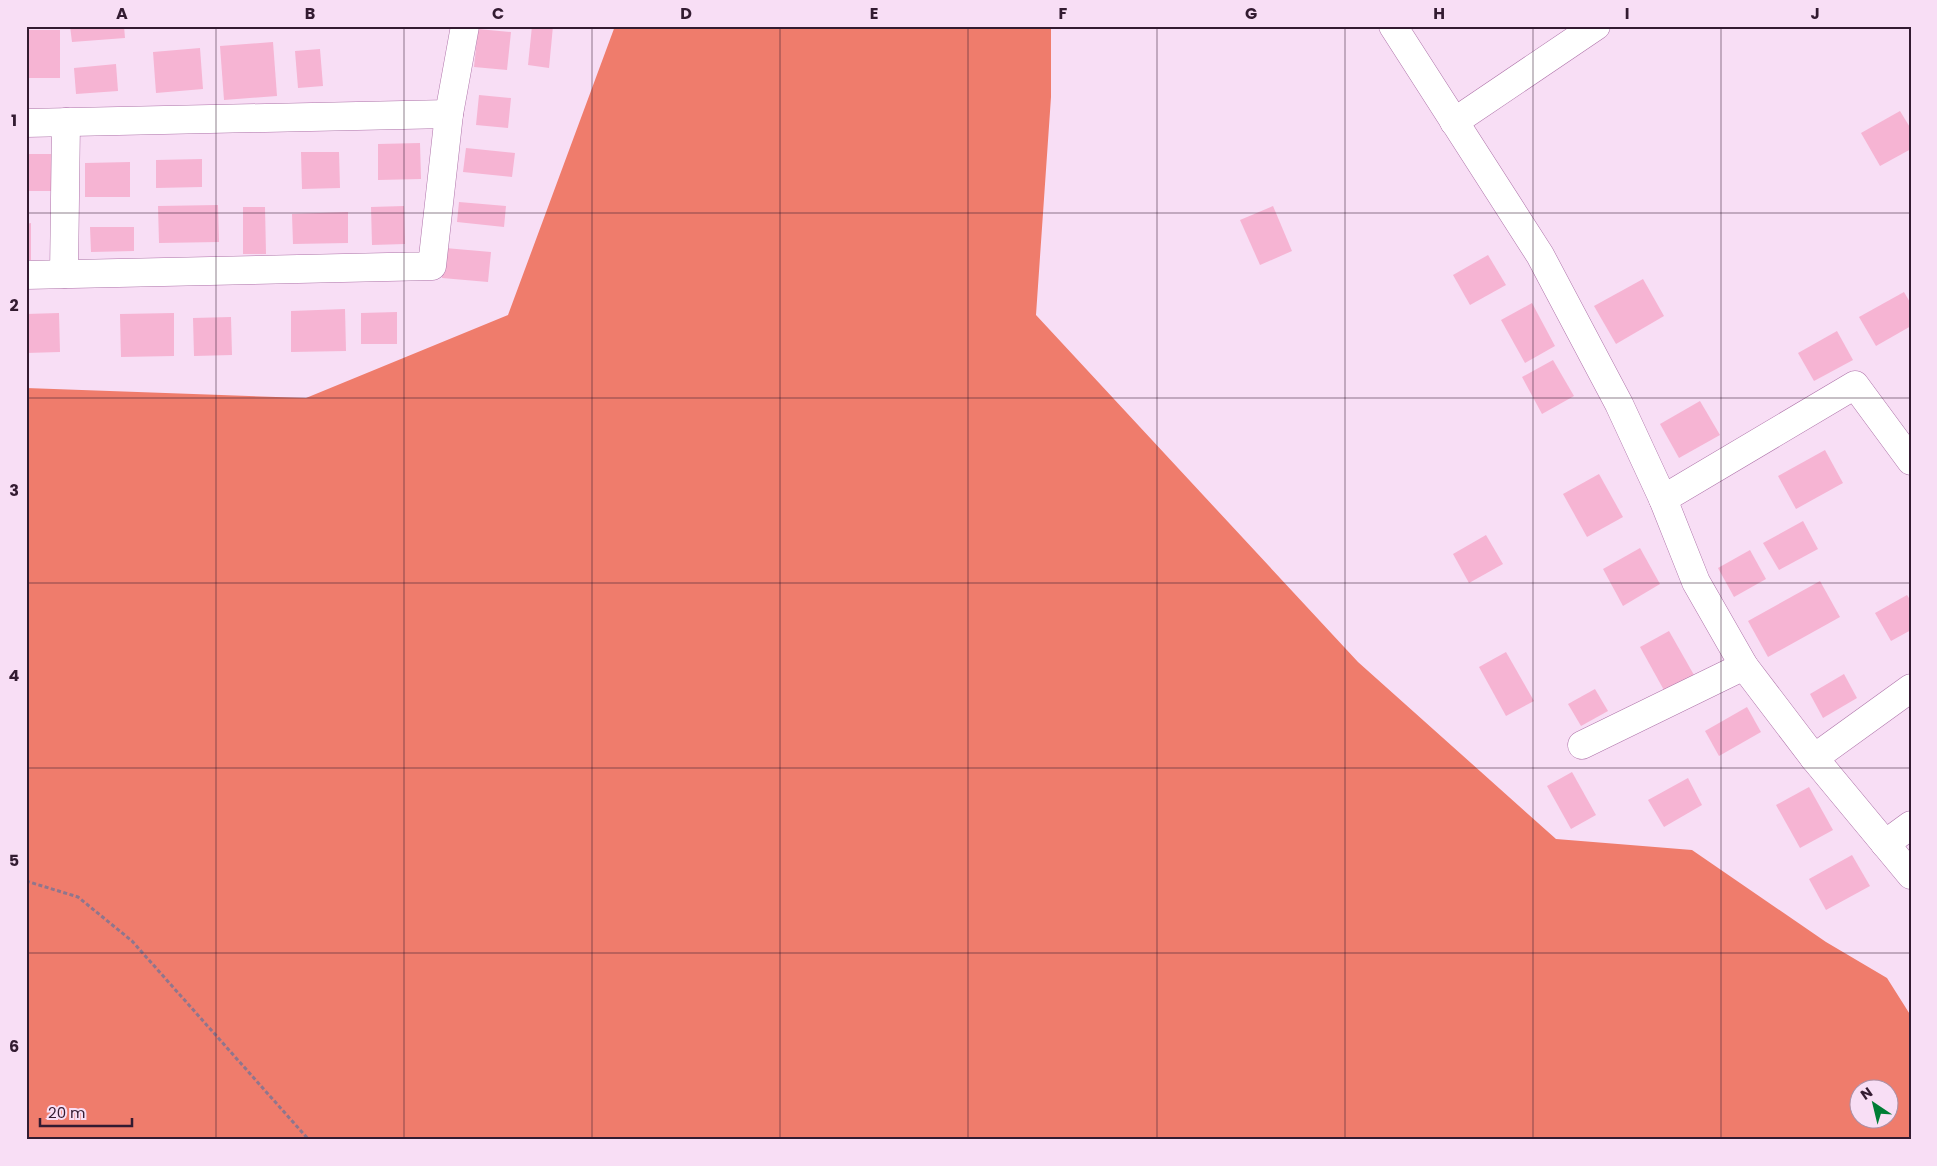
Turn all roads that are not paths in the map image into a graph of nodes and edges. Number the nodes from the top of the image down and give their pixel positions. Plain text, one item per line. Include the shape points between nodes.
1 (464, 26) edge
2 (1394, 26) edge
3 (1596, 26) edge
4 (448, 114) junction
5 (66, 122) junction
6 (1454, 122) junction
7 (26, 123) edge
8 (64, 274) junction
9 (26, 276) edge
10 (1911, 461) edge
11 (1663, 499) junction
12 (1744, 666) junction
13 (1911, 688) edge
14 (1582, 745) dead end
15 (1814, 758) junction
16 (1911, 824) edge
17 (1885, 844) junction
18 (1911, 875) edge

1 - 4 street
2 - 6 street
3 - 6 street
4 - 5 street
4 - 8 street via 432,266
5 - 7 street
5 - 8 street
6 - 11 street via 1540,255 1619,404
8 - 9 street
10 - 11 street via 1856,385
11 - 12 street via 1696,582
12 - 14 street
12 - 15 street
13 - 15 street
15 - 17 street
16 - 17 street
17 - 18 street

